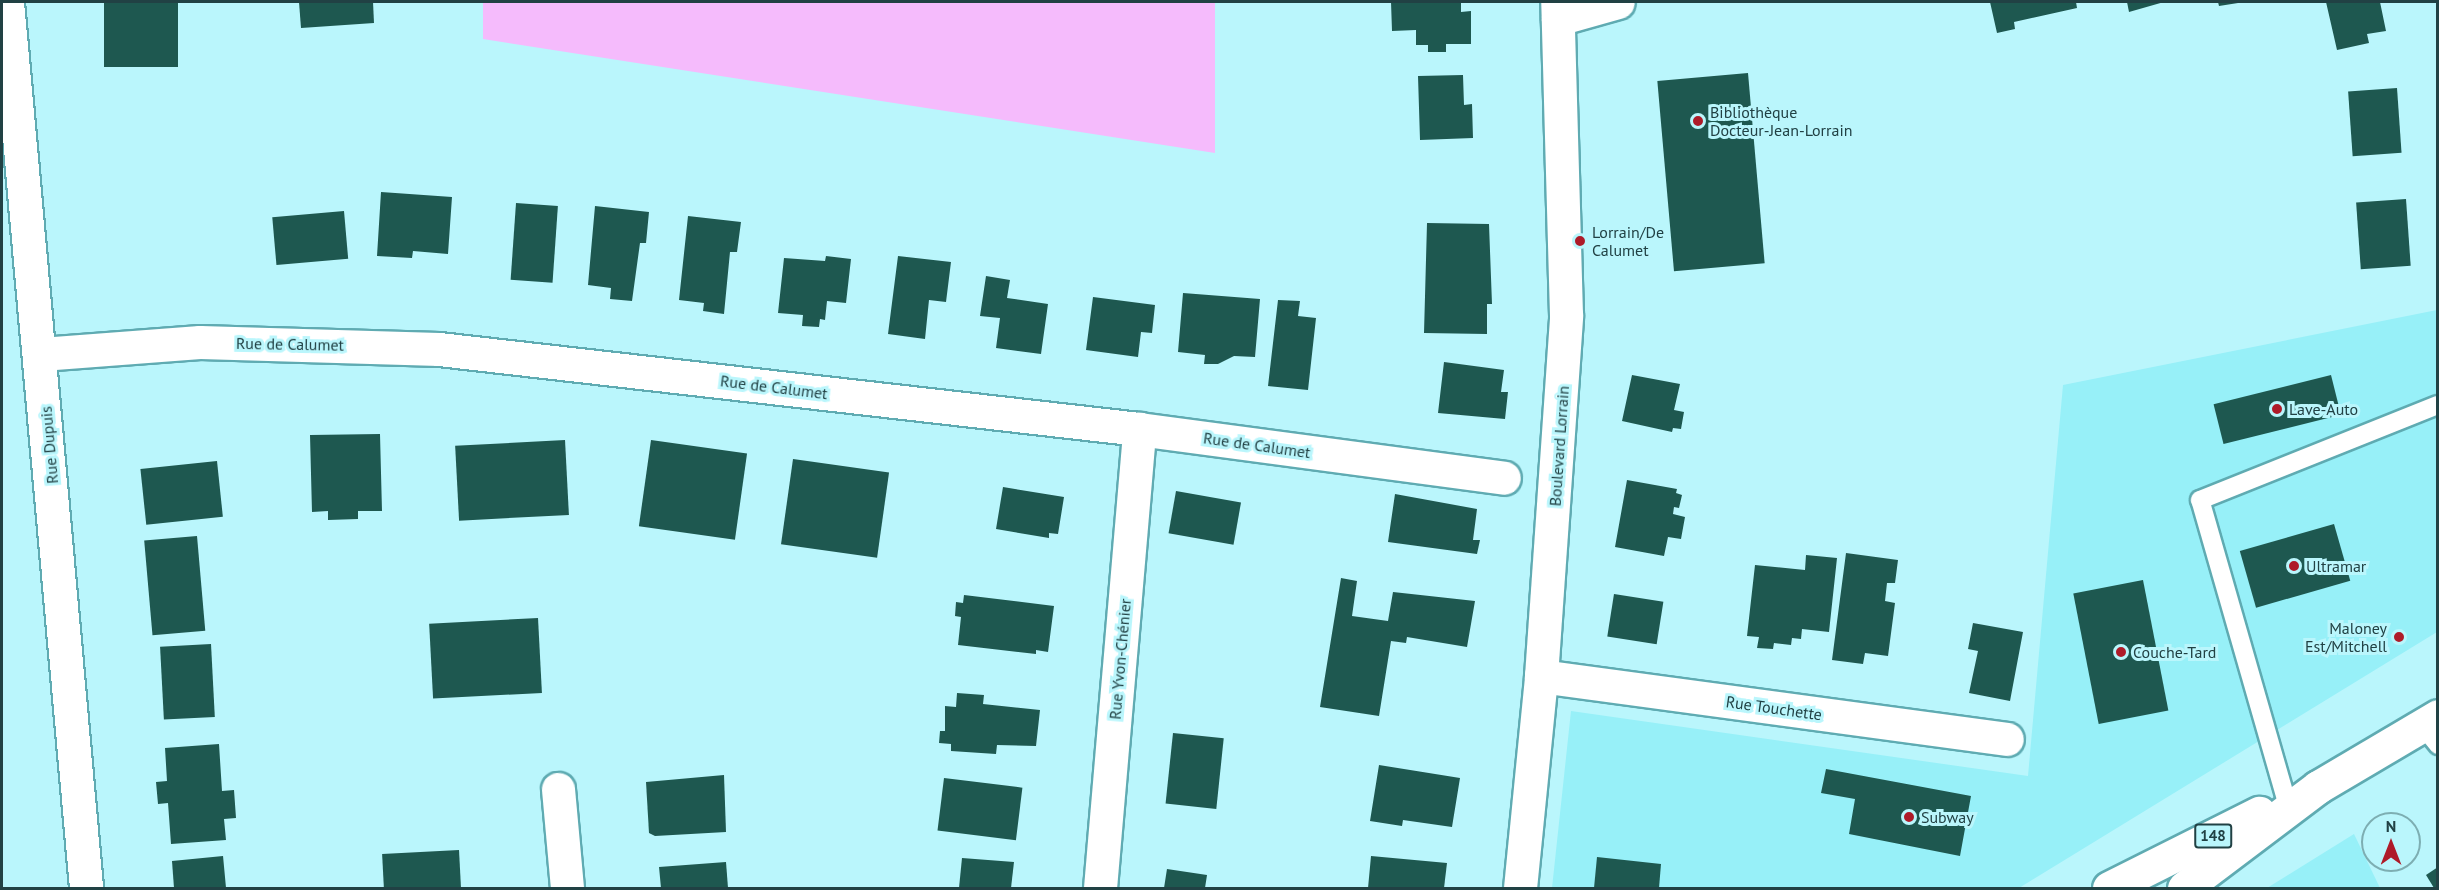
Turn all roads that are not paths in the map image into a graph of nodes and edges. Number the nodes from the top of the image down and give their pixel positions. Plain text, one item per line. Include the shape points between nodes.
1 (7, 2) edge
2 (1618, 2) edge
3 (1558, 10) edge
4 (41, 354) junction
5 (2438, 405) edge
6 (1139, 429) junction
7 (1504, 478) dead end
8 (1541, 676) junction
9 (2432, 729) edge
10 (2007, 739) dead end
11 (2318, 787) junction
12 (558, 789) dead end
13 (2286, 800) junction
14 (86, 888) edge
15 (567, 888) edge
16 (1100, 888) edge
17 (1520, 888) edge
18 (2109, 888) edge
19 (2184, 888) edge

1 - 4 street, Rue Dupuis
2 - 3 street
3 - 8 street, Boulevard Lorrain via 1566,315
4 - 6 street, Rue de Calumet via 200,342 439,349
4 - 14 street, Rue Dupuis
5 - 13 lane via 2200,500
6 - 7 street, Rue de Calumet
6 - 16 street, Rue Yvon-Chénier
8 - 10 street, Rue Touchette
8 - 17 street, Boulevard Lorrain
9 - 11 street, 148
11 - 13 street, 148
11 - 19 street, 148
12 - 15 street
13 - 18 street, 148

